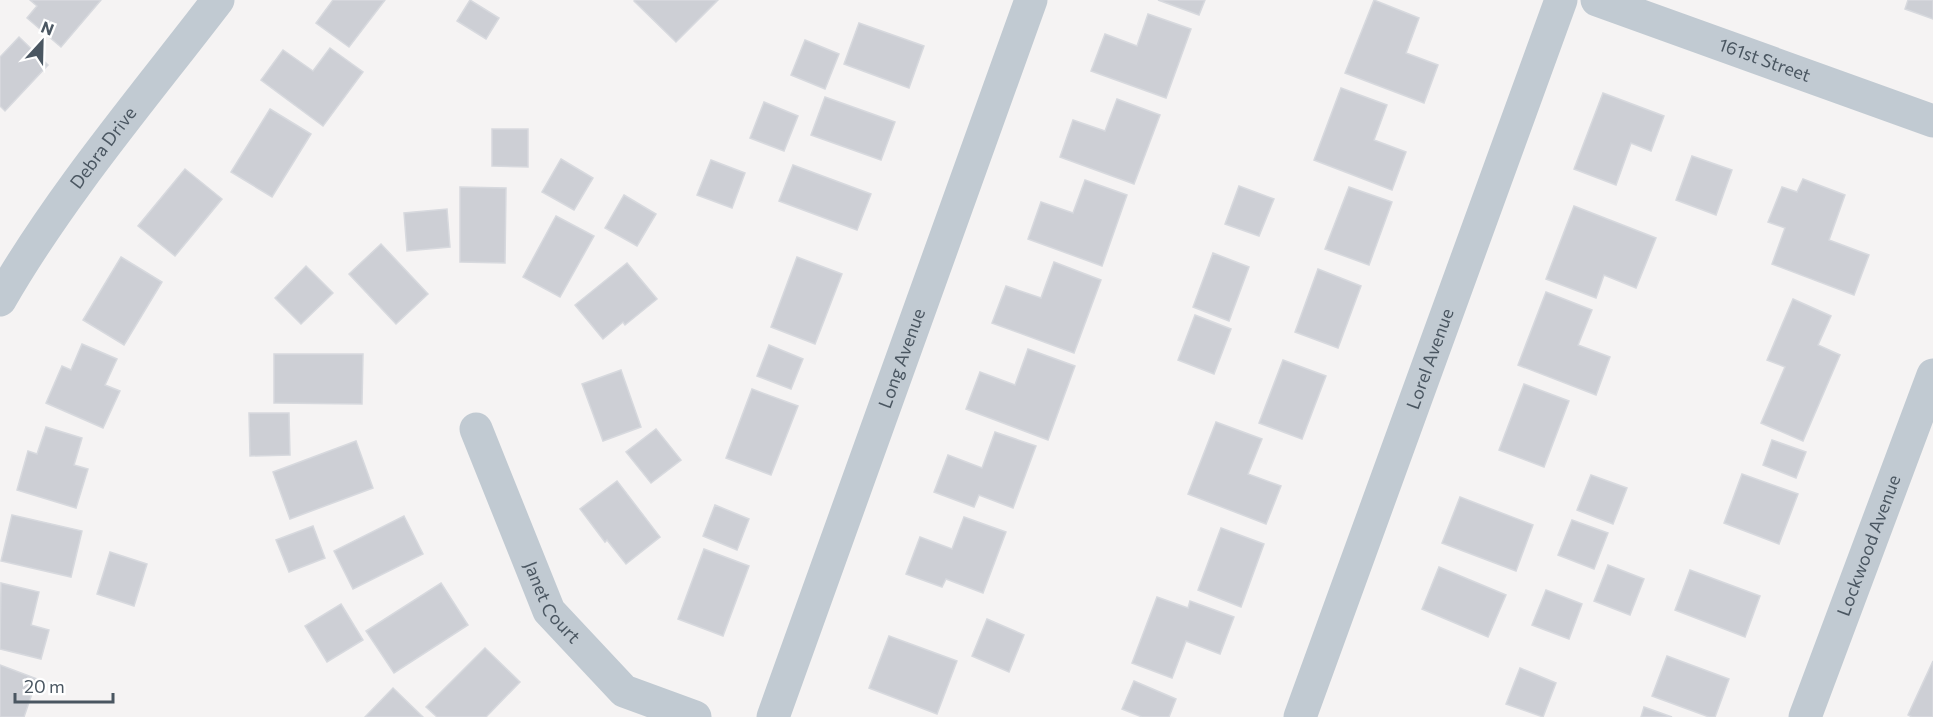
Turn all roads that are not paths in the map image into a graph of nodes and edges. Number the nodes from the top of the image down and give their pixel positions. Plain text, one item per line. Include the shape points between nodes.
1 (218, 0) edge
2 (1031, 0) edge
3 (1561, 0) edge
4 (1597, 0) edge
5 (1933, 121) edge
6 (0, 300) edge
7 (1933, 375) edge
8 (476, 429) dead end
9 (695, 717) edge
10 (773, 717) edge
11 (1300, 717) edge
12 (1805, 717) edge

1 - 6 street, Debra Drive via 59,208
2 - 10 street, Long Avenue
3 - 11 street, Lorel Avenue
4 - 5 street, 161st Street
7 - 12 street, Lockwood Avenue
8 - 9 street, Janet Court via 549,611 624,691

